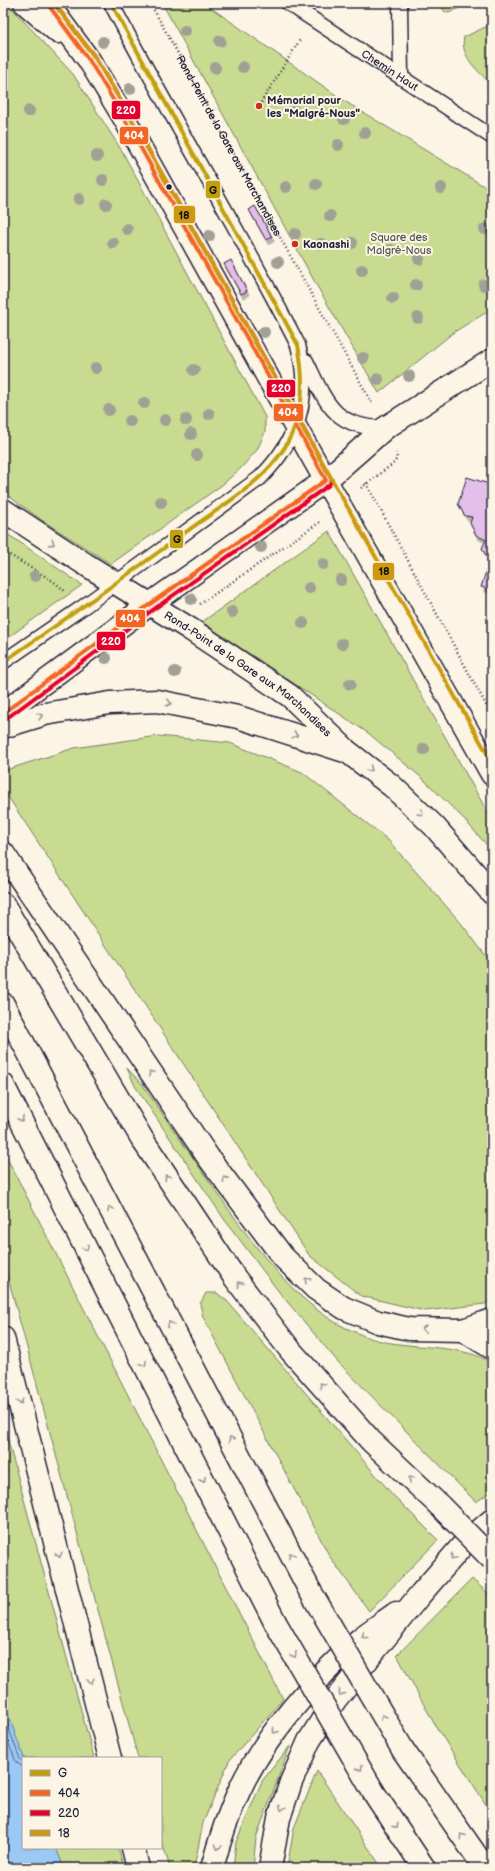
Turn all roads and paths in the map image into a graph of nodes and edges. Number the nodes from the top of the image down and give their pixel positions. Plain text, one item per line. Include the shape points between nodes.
1 (25, 3) edge
2 (47, 3) edge
3 (64, 3) edge
4 (111, 3) edge
5 (150, 3) edge
6 (288, 3) edge
7 (400, 3) edge
8 (313, 18) junction
9 (88, 59) junction
10 (402, 77) junction
11 (259, 106) dead end
12 (492, 137) edge
13 (298, 345) junction
14 (492, 360) edge
15 (368, 393) dead end
16 (296, 428) junction
17 (385, 428) junction
18 (397, 458) dead end
19 (326, 480) junction
20 (366, 483) junction
21 (361, 488) dead end
22 (3, 510) edge
23 (324, 519) dead end
24 (115, 583) junction
25 (150, 604) junction
26 (199, 604) dead end
27 (3, 662) edge
28 (3, 713) edge
29 (492, 716) edge
30 (3, 727) edge
31 (348, 752) junction
32 (492, 774) edge
33 (3, 853) edge
34 (492, 893) edge
35 (3, 904) edge
36 (3, 1004) edge
37 (3, 1085) edge
38 (492, 1320) edge
39 (463, 1330) junction
40 (3, 1338) edge
41 (492, 1348) edge
42 (492, 1520) edge
43 (492, 1559) edge
44 (418, 1597) junction
45 (110, 1757) edge
46 (132, 1849) edge
47 (138, 1868) edge
48 (212, 1868) edge
49 (270, 1868) edge
50 (424, 1868) edge
51 (485, 1868) edge

1 - 9 main road
2 - 9 main road
3 - 9 main road
4 - 13 lane
5 - 15 path, Rond-Point de la Gare aux Marchandises
6 - 8 lane, Chemin Haut
7 - 10 lane
8 - 10 lane, Chemin Haut
8 - 11 path
9 - 16 main road
10 - 12 lane, Chemin Haut
13 - 16 lane via 304,365 304,382
13 - 17 lane via 327,405 336,415 355,424
14 - 17 main road
16 - 19 main road
16 - 24 lane via 287,445 260,478
17 - 19 main road
18 - 20 path via 394,463
19 - 25 main road
19 - 32 main road
20 - 21 path
20 - 29 path
22 -> 24 main road, Rond-Point de la Gare aux Marchandises
23 - 26 path
24 - 25 main road, Rond-Point de la Gare aux Marchandises
24 - 27 lane
25 - 28 main road
25 - 31 main road, Rond-Point de la Gare aux Marchandises via 290,696
30 -> 31 main road via 45,714 110,703 157,701 238,717
31 -> 34 main road via 392,786 434,826
39 -> 33 main road via 409,1329 378,1322 344,1308 316,1290 283,1257 208,1157
43 -> 35 main road, bridge via 371,1441 291,1351 235,1278 144,1142
51 -> 36 main road, bridge via 403,1750 309,1589
37 -> 50 main road, bridge via 275,1622 374,1793
38 - 39 main road
39 - 41 main road
40 -> 45 main road
42 -> 44 main road via 463,1545
44 -> 48 main road via 343,1654 272,1735 239,1790
44 -> 49 main road via 335,1700 309,1741 279,1818
46 - 47 main road

